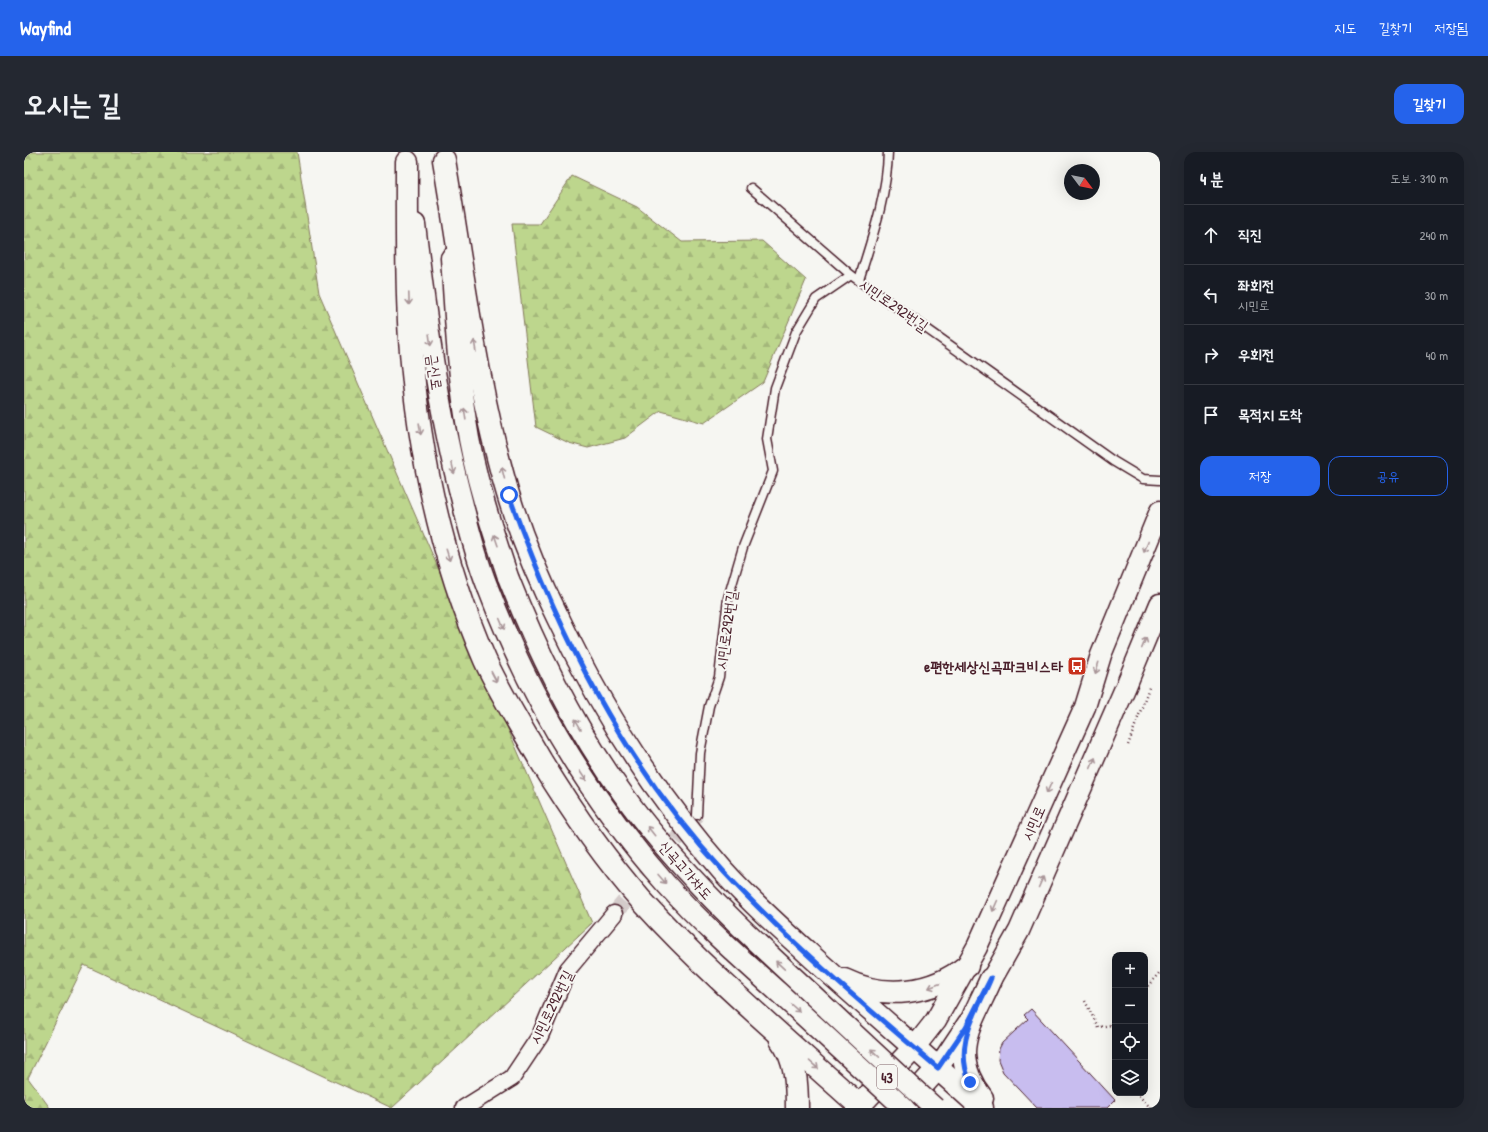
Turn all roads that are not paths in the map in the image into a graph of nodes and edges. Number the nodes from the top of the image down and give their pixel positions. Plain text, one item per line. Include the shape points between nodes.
1 (888, 152) edge
2 (443, 156) edge
3 (407, 157) edge
4 (751, 188) dead end
5 (851, 275) junction
6 (859, 280) junction
7 (1160, 480) edge
8 (1160, 511) edge
9 (508, 577) joint
10 (488, 588) joint
11 (1160, 604) edge
12 (697, 816) tunnel mouth
13 (614, 914) tunnel mouth
14 (967, 966) junction
15 (824, 968) junction
16 (991, 978) junction
17 (764, 1021) junction
18 (914, 1048) junction
19 (938, 1068) junction
20 (859, 1107) edge
21 (464, 1108) edge
22 (797, 1108) edge
23 (903, 1108) edge
24 (935, 1108) edge
25 (982, 1108) edge
26 (991, 1108) edge

1 - 6 lane via 888,172 880,213
9 -> 2 street, 금신로 via 482,493 466,422 459,375
15 -> 2 main road via 724,873 680,820 640,766 605,711 576,657 528,549 509,495 491,428
3 -> 10 street, 금신로 via 439,400 466,520
3 -> 17 main road via 410,338 423,446 438,521 461,600 486,662 520,727 600,851 640,899 682,943
4 - 5 lane
5 - 6 lane, 시민로292번길
5 - 12 lane, 시민로292번길 via 816,299 796,332 775,388 767,439 772,471 728,598 719,677 709,706 700,753
6 - 7 lane, 시민로292번길 via 1114,461 1143,479
8 -> 14 street, 시민로 via 1101,655 1085,707
24 -> 9 street, 신곡고가차도, bridge via 727,916 682,869 605,768 576,722 530,630
10 -> 23 street, 신곡고가차도, bridge via 510,642 558,735 587,782 640,852 712,932
16 -> 11 street, 시민로 via 1019,931
13 - 21 street, 시민로292번길 via 568,969 540,1036 512,1078
14 -> 15 main road via 932,987 905,992 860,987
14 - 18 street, 시민로 via 936,1020
15 - 18 main road
16 - 19 street, 시민로 via 966,1027
16 - 26 main road via 968,1030 963,1056 970,1082
17 -> 20 main road
17 - 22 main road via 783,1043 791,1058
18 - 19 main road
18 - 20 main road, 시민로 / 43
19 - 23 main road, 시민로
19 - 25 main road

